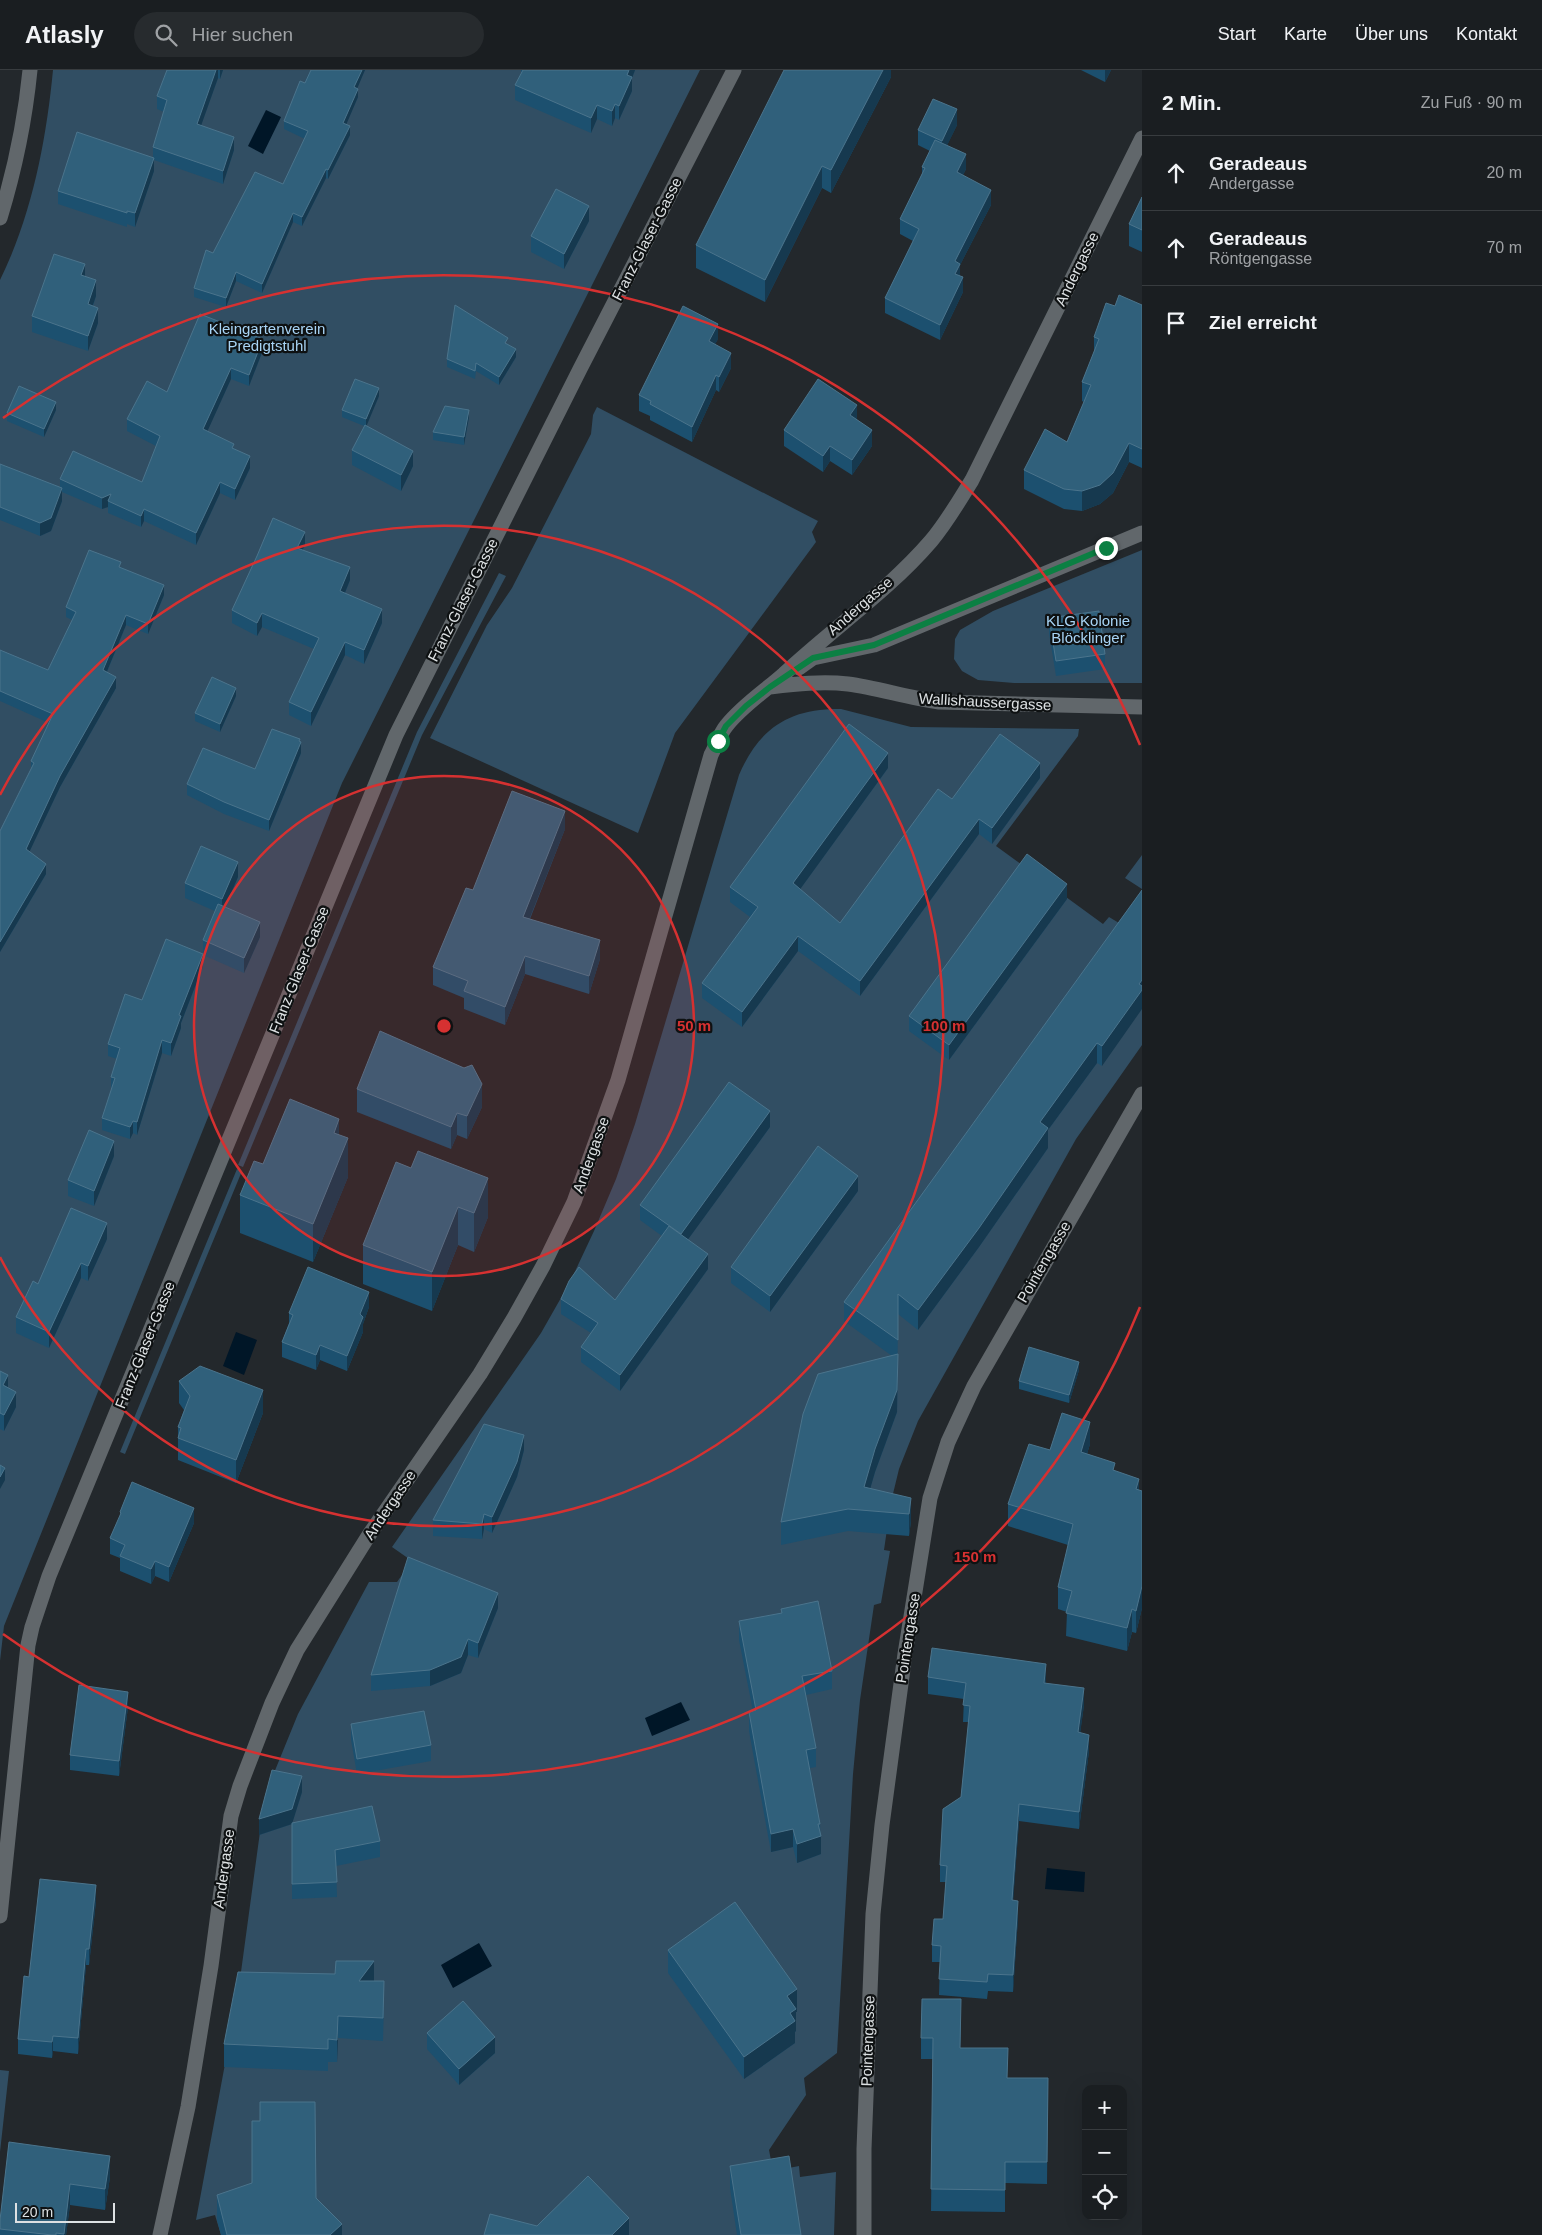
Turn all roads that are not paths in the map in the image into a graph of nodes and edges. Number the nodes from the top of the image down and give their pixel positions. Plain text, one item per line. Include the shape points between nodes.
1 (30, 70) edge
2 (734, 70) edge
3 (1142, 138) edge
4 (0, 218) edge
5 (1142, 533) edge
6 (770, 687) junction
7 (1142, 707) edge
8 (1142, 1094) edge
9 (0, 1916) edge
10 (160, 2235) edge
11 (864, 2235) edge

1 - 4 street via 20,142
2 - 9 street, Franz-Glaser-Gasse via 396,735 49,1576 28,1645
3 - 6 street, Andergasse via 972,480 951,514 931,541 903,569
5 - 6 street via 874,645 813,658
6 - 7 street, Wallishaussergasse via 823,682 850,684 939,702
6 - 10 street, Andergasse via 726,726 711,755 618,1080 574,1202 543,1266 480,1374 320,1612 297,1650 268,1711 231,1816 188,2107
8 - 11 street, Pointengasse via 974,1386 948,1442 930,1498 882,1825 874,1904 864,2150

